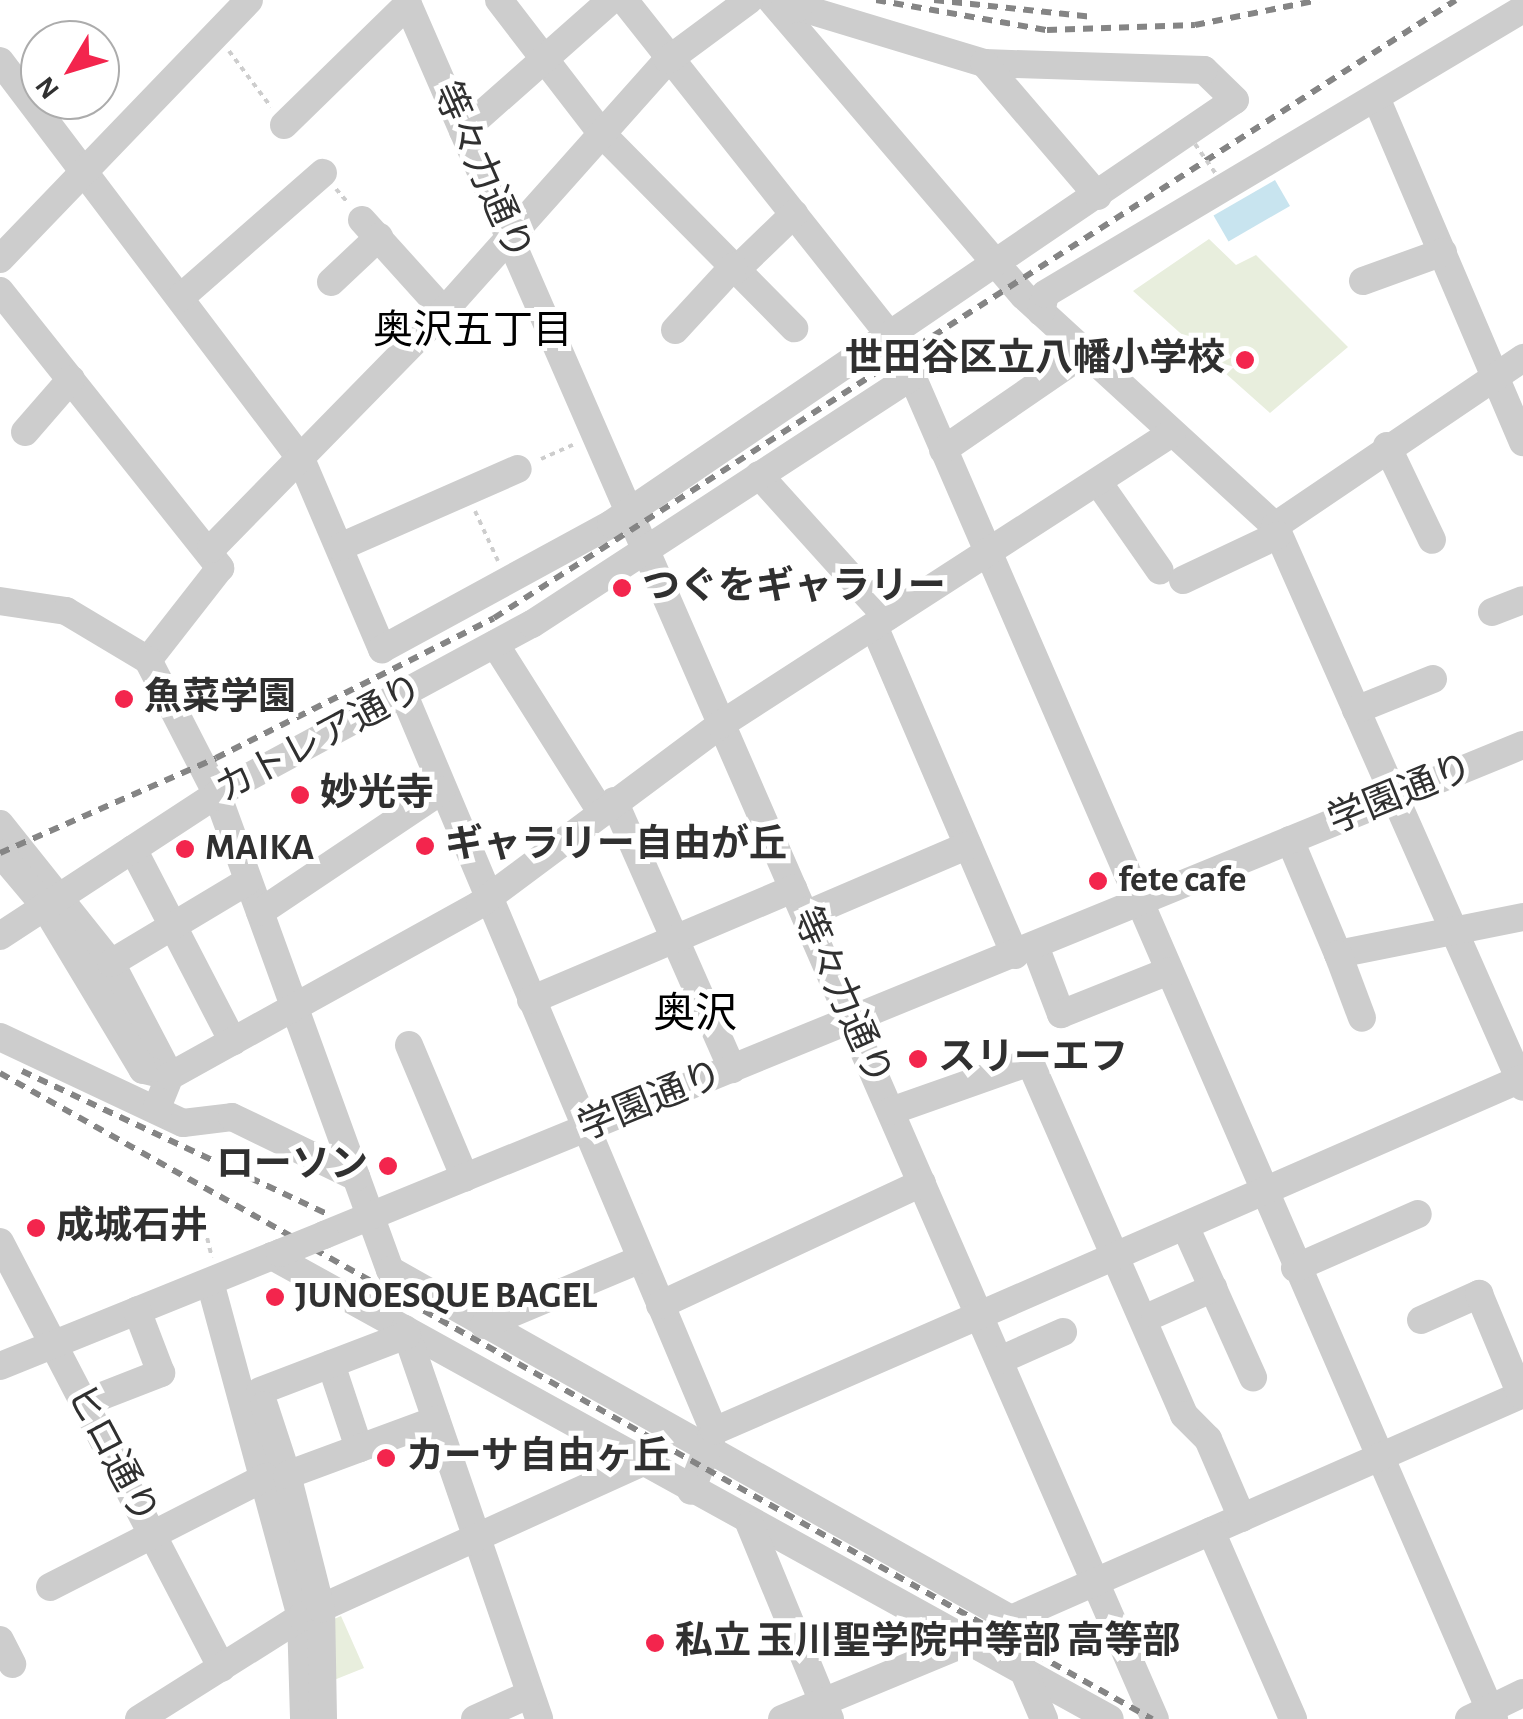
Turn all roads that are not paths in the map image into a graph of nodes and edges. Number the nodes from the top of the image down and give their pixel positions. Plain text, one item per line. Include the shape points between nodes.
1 (249, 0) edge
2 (498, 0) edge
3 (611, 0) edge
4 (624, 0) edge
5 (749, 0) edge
6 (407, 2) edge
7 (776, 6) edge
8 (1523, 9) edge
9 (544, 59) junction
10 (668, 60) junction
11 (0, 61) edge
12 (984, 63) junction
13 (1377, 100) junction
14 (284, 125) dead end
15 (463, 132) junction
16 (604, 135) junction
17 (84, 172) junction
18 (323, 173) dead end
19 (1098, 196) junction
20 (794, 214) junction
21 (510, 238) junction
22 (1443, 252) junction
23 (0, 259) edge
24 (998, 266) junction
25 (735, 269) junction
26 (1363, 281) dead end
27 (331, 282) dead end
28 (0, 291) edge
29 (180, 298) junction
30 (444, 311) junction
31 (1041, 312) junction
32 (794, 328) dead end
33 (675, 330) dead end
34 (890, 336) junction
35 (1084, 354) junction
36 (1523, 358) edge
37 (1493, 371) junction
38 (912, 376) junction
39 (72, 379) junction
40 (24, 432) dead end
41 (1172, 432) junction
42 (1523, 442) edge
43 (1387, 446) junction
44 (943, 450) junction
45 (301, 459) junction
46 (518, 469) road end
47 (759, 475) junction
48 (1098, 482) junction
49 (626, 508) junction
50 (1277, 530) junction
51 (1432, 540) dead end
52 (340, 547) junction
53 (211, 549) junction
54 (646, 553) junction
55 (987, 554) junction
56 (1523, 600) edge
57 (0, 601) edge
58 (1492, 612) dead end
59 (880, 621) junction
60 (496, 644) junction
61 (148, 660) junction
62 (1433, 679) dead end
63 (404, 695) junction
64 (1356, 710) junction
65 (720, 725) junction
66 (1523, 745) edge
67 (442, 790) junction
68 (217, 794) junction
69 (1397, 796) junction
70 (607, 806) junction
71 (0, 824) edge
72 (1290, 840) junction
73 (968, 846) junction
74 (133, 849) junction
75 (0, 853) edge
76 (248, 880) junction
77 (486, 894) junction
78 (53, 900) junction
79 (1138, 901) junction
80 (799, 902) junction
81 (260, 912) junction
82 (1523, 917) edge
83 (178, 923) junction
84 (1455, 932) junction
85 (0, 936) edge
86 (678, 939) junction
87 (1025, 950) junction
88 (1338, 954) junction
89 (111, 963) junction
90 (1169, 971) junction
91 (531, 1000) junction
92 (294, 1008) junction
93 (1362, 1018) dead end
94 (852, 1021) junction
95 (0, 1037) edge
96 (233, 1042) junction
97 (409, 1046) dead end
98 (732, 1069) junction
99 (170, 1076) junction
100 (1522, 1081) edge
101 (156, 1110) junction
102 (891, 1111) junction
103 (586, 1130) junction
104 (356, 1177) junction
105 (464, 1178) junction
106 (922, 1183) junction
107 (1264, 1192) junction
108 (1418, 1214) dead end
109 (370, 1216) junction
110 (1185, 1226) junction
111 (0, 1242) edge
112 (276, 1254) junction
113 (641, 1259) junction
114 (1126, 1263) junction
115 (1295, 1268) junction
116 (217, 1279) junction
117 (1214, 1288) junction
118 (660, 1306) junction
119 (137, 1310) junction
120 (1155, 1314) junction
121 (980, 1316) junction
122 (1421, 1320) dead end
123 (484, 1325) junction
124 (406, 1332) junction
125 (1063, 1332) dead end
126 (54, 1344) junction
127 (1000, 1360) junction
128 (1176, 1361) dead end
129 (330, 1364) junction
130 (0, 1366) edge
131 (1253, 1378) dead end
132 (260, 1391) junction
133 (1520, 1403) edge
134 (84, 1404) junction
135 (436, 1420) junction
136 (710, 1440) junction
137 (359, 1448) junction
138 (1380, 1457) junction
139 (641, 1463) junction
140 (277, 1476) junction
141 (691, 1491) junction
142 (1242, 1518) junction
143 (750, 1525) junction
144 (1211, 1532) junction
145 (476, 1534) junction
146 (153, 1535) junction
147 (1096, 1581) junction
148 (50, 1587) dead end
149 (311, 1613) junction
150 (970, 1640) junction
151 (1021, 1666) junction
152 (222, 1668) junction
153 (1523, 1694) edge
154 (535, 1706) edge
155 (826, 1710) edge
156 (1484, 1716) edge
157 (140, 1719) edge
158 (304, 1719) edge
159 (323, 1719) edge
160 (475, 1719) edge
161 (782, 1719) edge
162 (1044, 1719) edge
163 (1110, 1719) edge
164 (1155, 1719) edge
165 (1292, 1719) edge

1 - 17 street
2 - 9 street
3 - 9 street
4 - 10 street
5 - 10 street
6 - 14 street
6 - 15 street, 等々力通り
7 - 12 street via 799,7
7 - 24 street
8 - 13 street
9 - 15 street
9 - 16 street
10 - 16 street
10 - 20 street
11 - 17 street
12 - 19 street
12 - 19 street via 1204,70 1235,100
13 - 22 street
13 - 31 street via 1045,294
15 - 21 street, 等々力通り
16 - 21 street
16 - 25 street
17 - 23 street
17 - 29 street
18 - 29 street
19 - 24 street
20 - 25 street
20 - 34 street
21 - 30 street
21 - 49 street, 等々力通り
22 - 26 street
22 - 37 street
24 - 31 street
24 - 34 street
25 - 32 street
25 - 33 street
27 - 30 street via 370,228
28 - 39 street
29 - 45 street
30 - 45 street
31 - 35 street
34 - 38 street
34 - 49 street
35 - 41 street
35 - 44 street
36 - 37 street
37 - 42 street
37 - 43 street
38 - 44 street
38 - 47 street, カトレア通り
39 - 40 street
39 - 53 street
41 - 48 street
41 - 50 street
43 - 50 street
43 - 51 street
44 - 55 street
45 - 52 street
45 - 53 street
46 - 52 street
47 - 54 street, カトレア通り
47 - 59 street
48 - 50 street via 1172,576
48 - 55 street
49 - 52 street via 382,650
49 - 54 street, 等々力通り
50 - 64 street
53 - 61 street via 220,568 212,584
54 - 60 street, カトレア通り
54 - 65 street, 等々力通り
55 - 59 street
55 - 79 street
56 - 58 street
57 - 61 street via 66,611
59 - 65 street
59 - 73 street
60 - 63 street, カトレア通り
60 - 70 street
61 - 68 street
62 - 64 street
63 - 67 street
63 - 68 street, カトレア通り
64 - 69 street
65 - 70 street
65 - 80 street, 等々力通り
66 - 69 street, 学園通り
67 - 77 street
67 - 81 street
68 - 74 street, カトレア通り
68 - 76 street
69 - 72 street, 学園通り
69 - 84 street
70 - 77 street
70 - 86 street
71 - 78 street
72 - 79 street, 学園通り
72 - 88 street
73 - 80 street
73 - 87 street
74 - 78 street, カトレア通り
74 - 83 street
75 - 78 street
76 - 81 street
76 - 83 street
77 - 91 street
77 - 92 street
78 - 85 street, カトレア通り
78 - 89 street
78 - 99 street via 143,1070
79 - 87 street, 学園通り
79 - 90 street
80 - 86 street
80 - 94 street, 等々力通り
81 - 92 street
82 - 84 street
83 - 89 street
83 - 96 street
84 - 88 street
84 - 100 street
86 - 91 street
86 - 98 street
87 - 90 street via 1062,1014
87 - 94 street, 学園通り
88 - 93 street
89 - 99 street
90 - 107 street
91 - 103 street
92 - 96 street
92 - 104 street
94 - 98 street, 学園通り
94 - 102 street, 等々力通り
95 - 101 street
96 - 99 street
97 - 105 street
98 - 103 street, 学園通り
99 - 101 street
100 - 107 street
101 - 104 street via 183,1123 232,1117
102 - 106 street, 等々力通り
102 - 114 street via 1030,1062
103 - 105 street, 学園通り
103 - 113 street
104 - 109 street
105 - 109 street, 学園通り
106 - 118 street
106 - 121 street, 等々力通り
107 - 110 street
107 - 115 street
108 - 115 street
109 - 112 street, 学園通り, bridge
109 - 123 street via 390,1270
110 - 114 street
110 - 117 street
111 - 126 street, ヒロ通り
112 - 116 street, 学園通り
112 - 124 street
113 - 118 street
113 - 123 street
114 - 120 street
114 - 121 street
114 - 142 street via 1184,1414 1208,1439
115 - 138 street
116 - 119 street, 学園通り
116 - 132 street
116 - 140 street
117 - 120 street
117 - 131 street
118 - 136 street
119 - 126 street, 学園通り
119 - 134 street via 161,1373
120 - 128 street
121 - 127 street, 等々力通り
121 - 136 street
122 - 133 street via 1479,1294
123 - 136 street
124 - 129 street
124 - 135 street
124 - 139 street
125 - 127 street
126 - 130 street, 学園通り
126 - 134 street, ヒロ通り
127 - 147 street, 等々力通り
129 - 132 street
129 - 137 street
132 - 140 street
133 - 138 street
134 - 146 street, ヒロ通り
135 - 137 street
135 - 145 street
136 - 141 street
136 - 147 street via 1011,1619
137 - 140 street
138 - 142 street
138 - 156 street
139 - 141 street
139 - 145 street
140 - 146 street
140 - 149 street
141 - 143 street
142 - 144 street
143 - 150 street
143 - 155 street
144 - 147 street
144 - 165 street
145 - 149 street
145 - 154 street
146 - 148 street
146 - 152 street, ヒロ通り
147 - 164 street, 等々力通り
149 - 152 street
149 - 158 street
149 - 159 street
150 - 151 street
150 - 155 street
151 - 162 street
151 - 163 street
152 - 157 street
153 - 156 street
154 - 160 street
155 - 161 street

